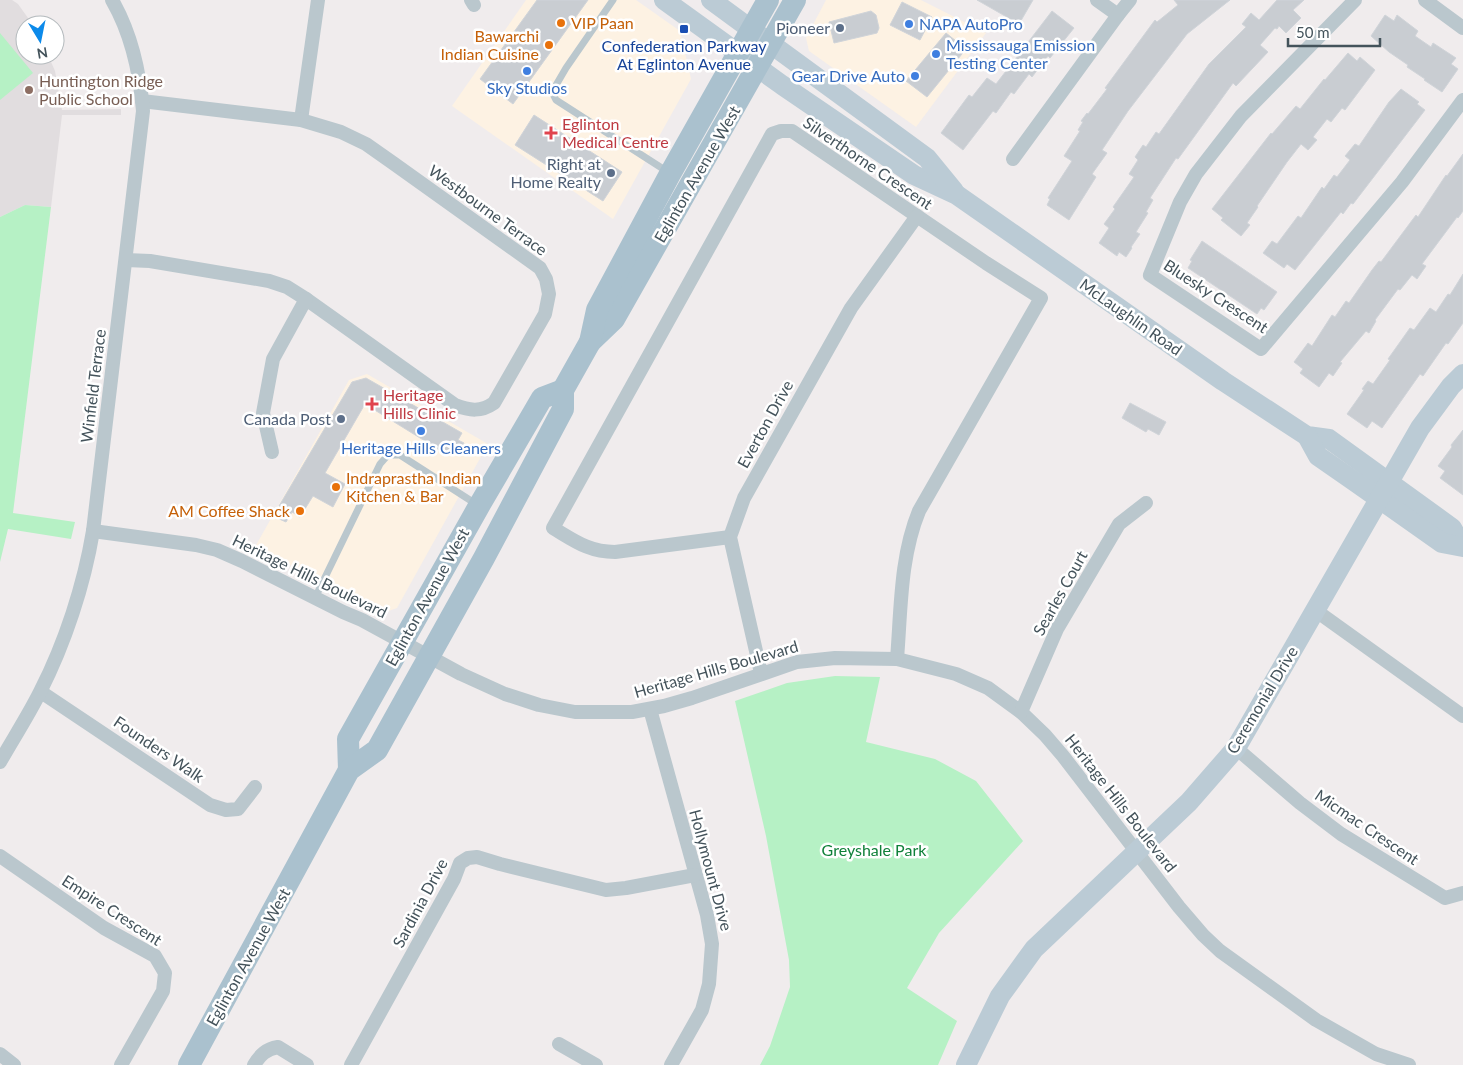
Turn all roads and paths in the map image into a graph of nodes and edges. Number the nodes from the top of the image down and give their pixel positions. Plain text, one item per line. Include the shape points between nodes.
1 (112, 0) edge
2 (318, 0) edge
3 (613, 0) edge
4 (664, 0) edge
5 (711, 0) edge
6 (768, 0) edge
7 (795, 0) edge
8 (1096, 0) edge
9 (1130, 0) edge
10 (1356, 0) edge
11 (1425, 0) edge
12 (1118, 15) junction
13 (1463, 28) edge
14 (752, 29) junction
15 (771, 43) junction
16 (738, 53) junction
17 (758, 67) junction
18 (1463, 100) edge
19 (142, 101) junction
20 (301, 120) junction
21 (1013, 160) dead end
22 (670, 174) junction
23 (957, 195) junction
24 (917, 216) junction
25 (126, 260) junction
26 (306, 298) junction
27 (590, 342) junction
28 (1463, 374) edge
29 (564, 390) junction
30 (272, 452) dead end
31 (1384, 490) junction
32 (1146, 503) dead end
33 (478, 506) junction
34 (93, 531) junction
35 (730, 537) junction
36 (1462, 547) edge
37 (315, 598) junction
38 (1315, 610) junction
39 (402, 642) junction
40 (429, 657) junction
41 (897, 659) junction
42 (761, 673) junction
43 (40, 692) junction
44 (650, 709) junction
45 (1021, 712) junction
46 (1463, 716) edge
47 (1236, 748) junction
48 (0, 762) edge
49 (349, 770) junction
50 (255, 787) dead end
51 (1137, 851) junction
52 (0, 856) edge
53 (695, 875) junction
54 (1463, 894) edge
55 (559, 1044) dead end
56 (0, 1054) edge
57 (1373, 1060) edge
58 (14, 1065) edge
59 (121, 1065) edge
60 (189, 1065) edge
61 (254, 1065) edge
62 (306, 1065) edge
63 (351, 1065) edge
64 (596, 1065) edge
65 (672, 1065) edge
66 (966, 1065) edge
67 (1409, 1065) edge

1 - 19 street, Winfield Terrace via 130,39
2 - 20 street
3 - 22 lane via 552,92 556,100
4 - 16 street, McLaughlin Road
5 - 14 street, McLaughlin Road
6 - 14 main road, Eglinton Avenue West
7 - 15 main road, Eglinton Avenue West
8 - 12 street
9 - 12 street
10 - 18 street, Bluesky Crescent via 1241,116 1196,174 1180,202 1150,275 1261,349 1402,182
11 - 13 street
12 - 21 street
14 - 15 street, McLaughlin Road
14 - 16 main road, Eglinton Avenue West
15 - 17 main road, Eglinton Avenue West
15 - 23 street, McLaughlin Road via 927,158
16 - 17 street, McLaughlin Road
16 - 22 main road, Eglinton Avenue West
17 - 23 street, McLaughlin Road via 914,175
17 - 27 main road, Eglinton Avenue West via 614,319
19 - 20 street, Westbourne Terrace
19 - 25 street, Winfield Terrace
20 - 26 street, Westbourne Terrace via 341,132 366,144 540,268 549,294 545,314 494,403 477,410 455,405
22 - 27 main road, Eglinton Avenue West via 597,310
23 - 31 street, McLaughlin Road via 1308,436 1318,456
24 - 35 street, Everton Drive via 851,308 744,498
24 - 35 street, Silverthorne Crescent via 801,135 792,131 772,134 554,528 589,549 602,552
24 - 41 street, Silverthorne Crescent via 1041,298 919,511 911,531 906,550
25 - 26 street, Westbourne Terrace via 269,280
25 - 34 street, Winfield Terrace
26 - 30 street via 274,359 262,413
27 - 29 main road, Eglinton Avenue West
28 - 31 street, Ceremonial Drive via 1420,428
29 - 33 main road, Eglinton Avenue West via 542,398
29 - 40 main road, Eglinton Avenue West via 563,409
31 - 36 street, McLaughlin Road via 1452,528
31 - 38 street, Ceremonial Drive
32 - 45 street, Searles Court via 1119,524 1057,629
33 - 37 lane via 400,455 388,455 382,460
33 - 39 main road, Eglinton Avenue West
34 - 37 street, Heritage Hills Boulevard via 217,550
34 - 43 street, Winfield Terrace via 71,618
35 - 42 street
37 - 39 street, Heritage Hills Boulevard
38 - 46 street
38 - 47 street, Ceremonial Drive
39 - 40 street, Heritage Hills Boulevard
39 - 49 main road, Eglinton Avenue West via 348,739
40 - 44 street, Heritage Hills Boulevard via 505,694 539,705 588,713
40 - 49 main road, Eglinton Avenue West via 377,750
41 - 42 street, Heritage Hills Boulevard via 835,658 796,662
41 - 45 street, Heritage Hills Boulevard via 956,674 988,688
42 - 44 street, Heritage Hills Boulevard
43 - 48 street, Winfield Terrace
43 - 50 street, Founders Walk via 210,805 226,810 238,809
44 - 53 street, Hollymount Drive
45 - 51 street, Heritage Hills Boulevard via 1063,756
47 - 51 street, Ceremonial Drive via 1189,802
47 - 54 street, Micmac Crescent via 1341,834 1445,898
49 - 60 main road, Eglinton Avenue West
51 - 57 street, Heritage Hills Boulevard via 1197,928 1220,951
51 - 66 street, Ceremonial Drive via 1034,949 1000,996
52 - 59 street, Empire Crescent via 104,928 155,956 165,972 163,991
53 - 63 street, Sardinia Drive via 606,890 477,857 468,858 460,863
53 - 65 street, Hollymount Drive via 712,944 709,984 702,1010
55 - 64 street
56 - 58 street
57 - 67 street, Heritage Hills Boulevard
61 - 62 street via 268,1049 278,1047

